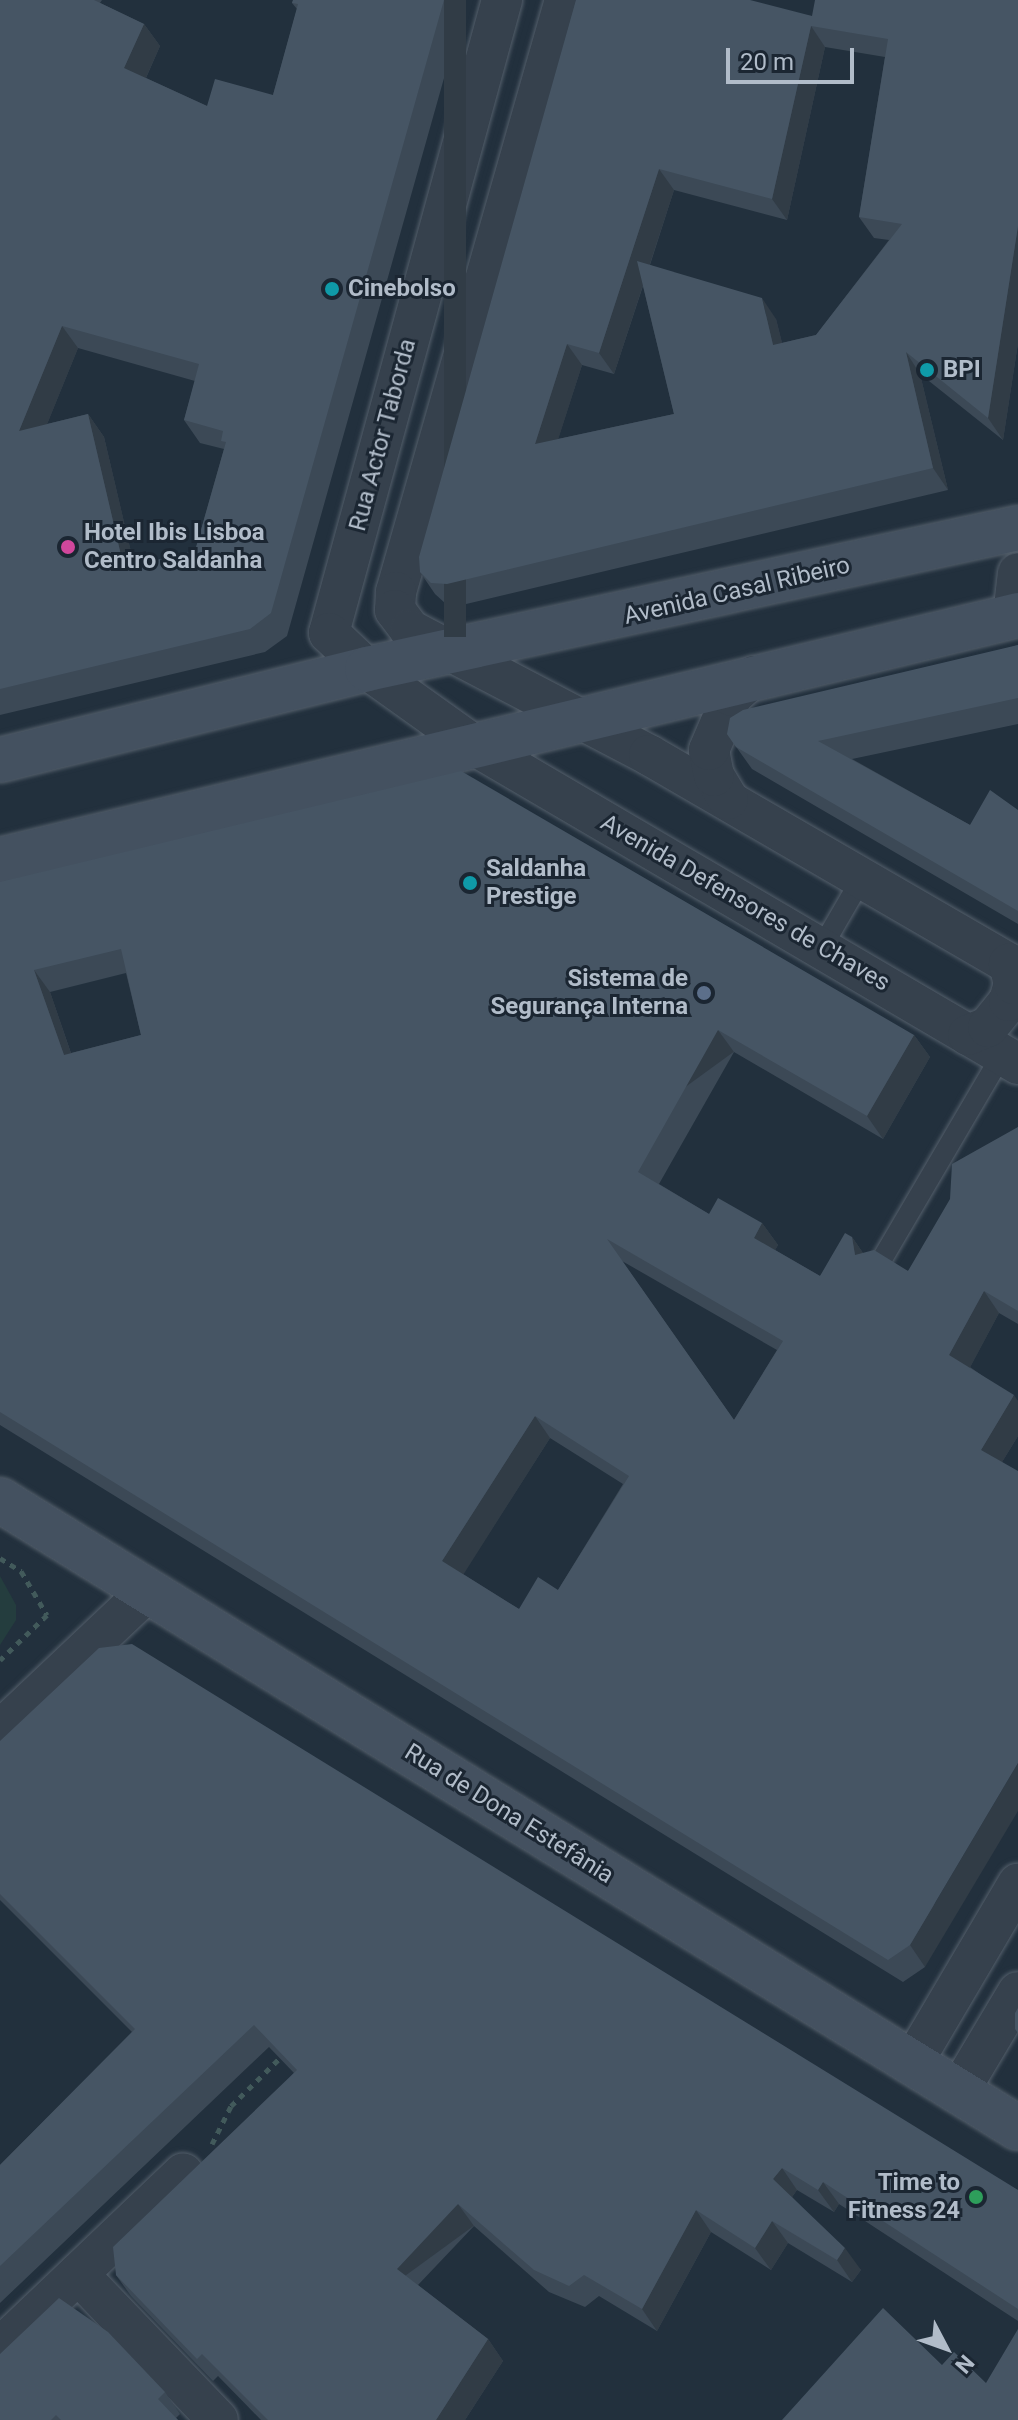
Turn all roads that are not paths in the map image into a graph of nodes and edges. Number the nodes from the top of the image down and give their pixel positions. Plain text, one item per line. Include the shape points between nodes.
1 (502, 0) edge
2 (565, 0) edge
3 (1018, 528) edge
4 (1018, 573) edge
5 (1016, 616) edge
6 (455, 651) junction
7 (367, 669) junction
8 (754, 676) junction
9 (576, 718) junction
10 (472, 744) junction
11 (0, 760) edge
12 (728, 799) junction
13 (0, 860) edge
14 (862, 878) junction
15 (822, 947) junction
16 (1014, 967) edge
17 (968, 1035) junction
18 (1010, 1059) edge
19 (878, 1266) edge
20 (0, 1500) edge
21 (148, 1591) junction
22 (0, 1731) edge
23 (1018, 1884) edge
24 (1018, 1992) edge
25 (913, 2062) junction
26 (959, 2091) junction
27 (1018, 2128) edge
28 (183, 2174) dead end
29 (78, 2274) junction
30 (0, 2348) edge
31 (218, 2420) edge

1 - 7 street, Rua Actor Taborda via 329,633
2 - 6 street via 396,592 395,610 402,623
3 - 6 street, Avenida Casal Ribeiro
4 - 5 street
5 - 8 street
6 - 7 street, Avenida Casal Ribeiro
6 - 9 street
7 - 10 street
7 - 11 street, Avenida Casal Ribeiro
8 - 9 street
8 - 12 street via 732,696 709,750 714,776
9 - 10 street
9 - 12 street
10 - 13 street
10 - 15 street, Avenida Defensores de Chaves
12 - 14 street
14 - 15 lane
14 - 16 street
15 - 17 street, Avenida Defensores de Chaves
16 - 17 street via 1005,1009 988,1027
17 - 18 street, Avenida Defensores de Chaves
18 - 19 lane
20 - 21 street, Rua de Dona Estefânia
21 - 22 street
21 - 25 street, Rua de Dona Estefânia
23 - 25 street
24 - 26 street
25 - 26 street, Rua de Dona Estefânia
26 - 27 street, Rua de Dona Estefânia
28 - 29 street
29 - 30 street
29 - 31 street

